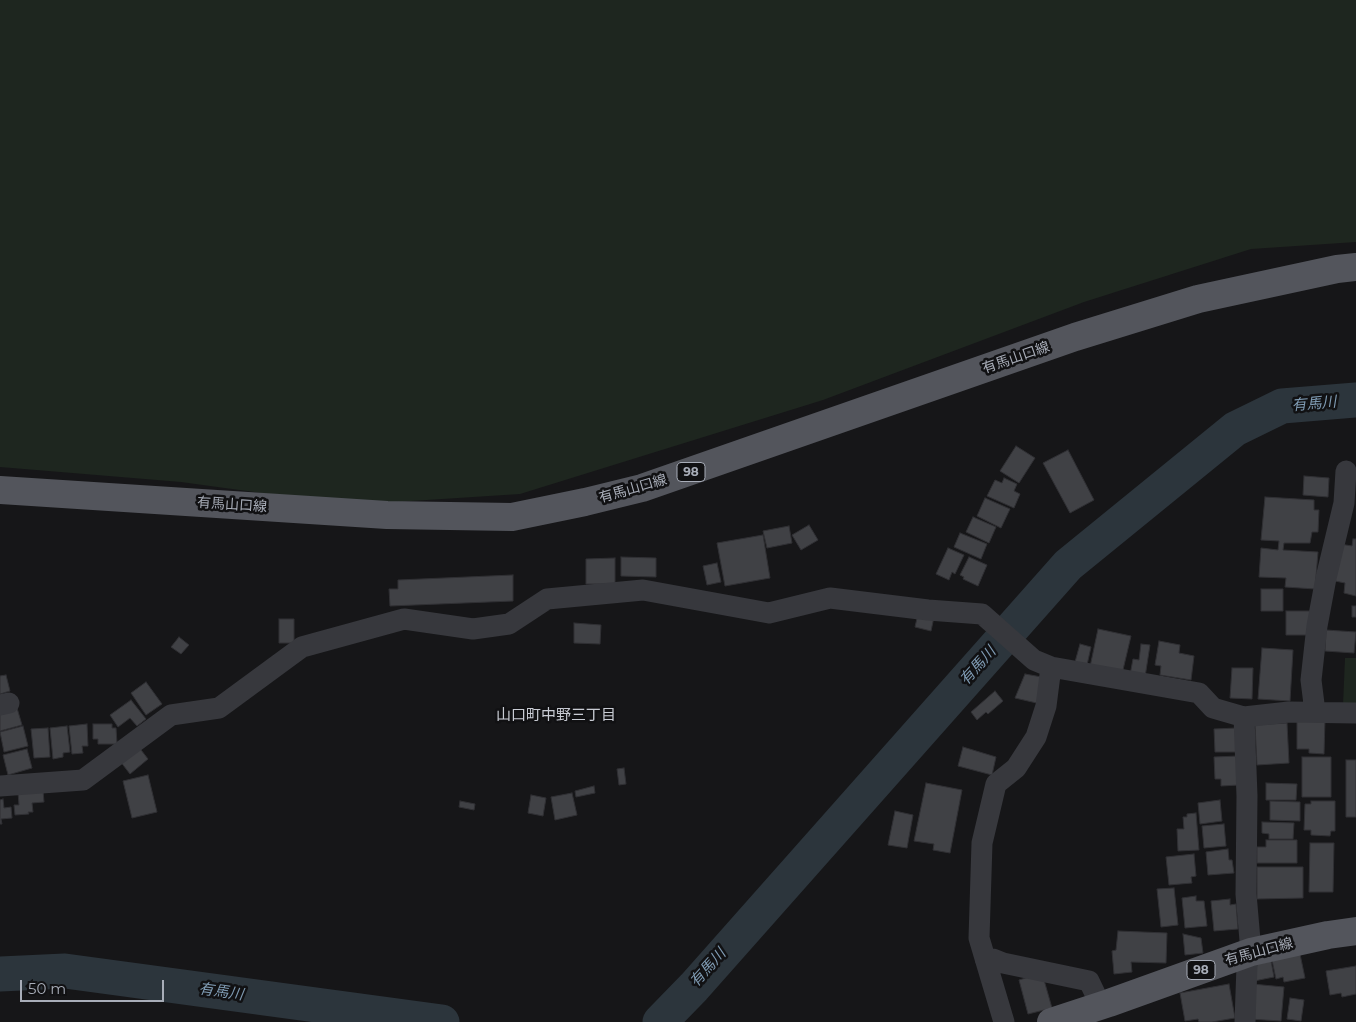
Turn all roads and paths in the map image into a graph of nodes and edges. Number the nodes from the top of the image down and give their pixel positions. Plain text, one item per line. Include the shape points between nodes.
1 (1356, 267) edge
2 (1346, 471) dead end
3 (0, 490) edge
4 (1043, 664) junction
5 (1314, 712) junction
6 (1356, 713) edge
7 (1244, 717) junction
8 (0, 786) edge
9 (1356, 932) edge
10 (1251, 952) junction
11 (985, 959) junction
12 (1101, 1006) junction
13 (1004, 1022) edge
14 (1051, 1022) edge
15 (1245, 1022) edge

1 - 3 main road, 有馬山口線 / 98 via 1198,299 1075,337 642,488 512,517 387,515
2 - 5 street via 1344,503 1317,626 1311,680
4 - 7 street via 1199,693 1213,708
4 - 8 street via 982,614 830,598 769,613 643,590 547,600 509,624 473,629 404,619 302,647 219,708 171,715 84,780
4 - 11 street via 1046,706 1036,737 1016,768 996,784 982,843 978,938
5 - 6 street
5 - 7 street
7 - 10 street via 1246,894
9 - 10 main road, 有馬山口線 / 98
10 - 12 main road, 有馬山口線 / 98
10 - 15 street via 1247,965
11 - 12 street via 1089,981
11 - 13 street
12 - 14 main road, 有馬山口線 / 98

